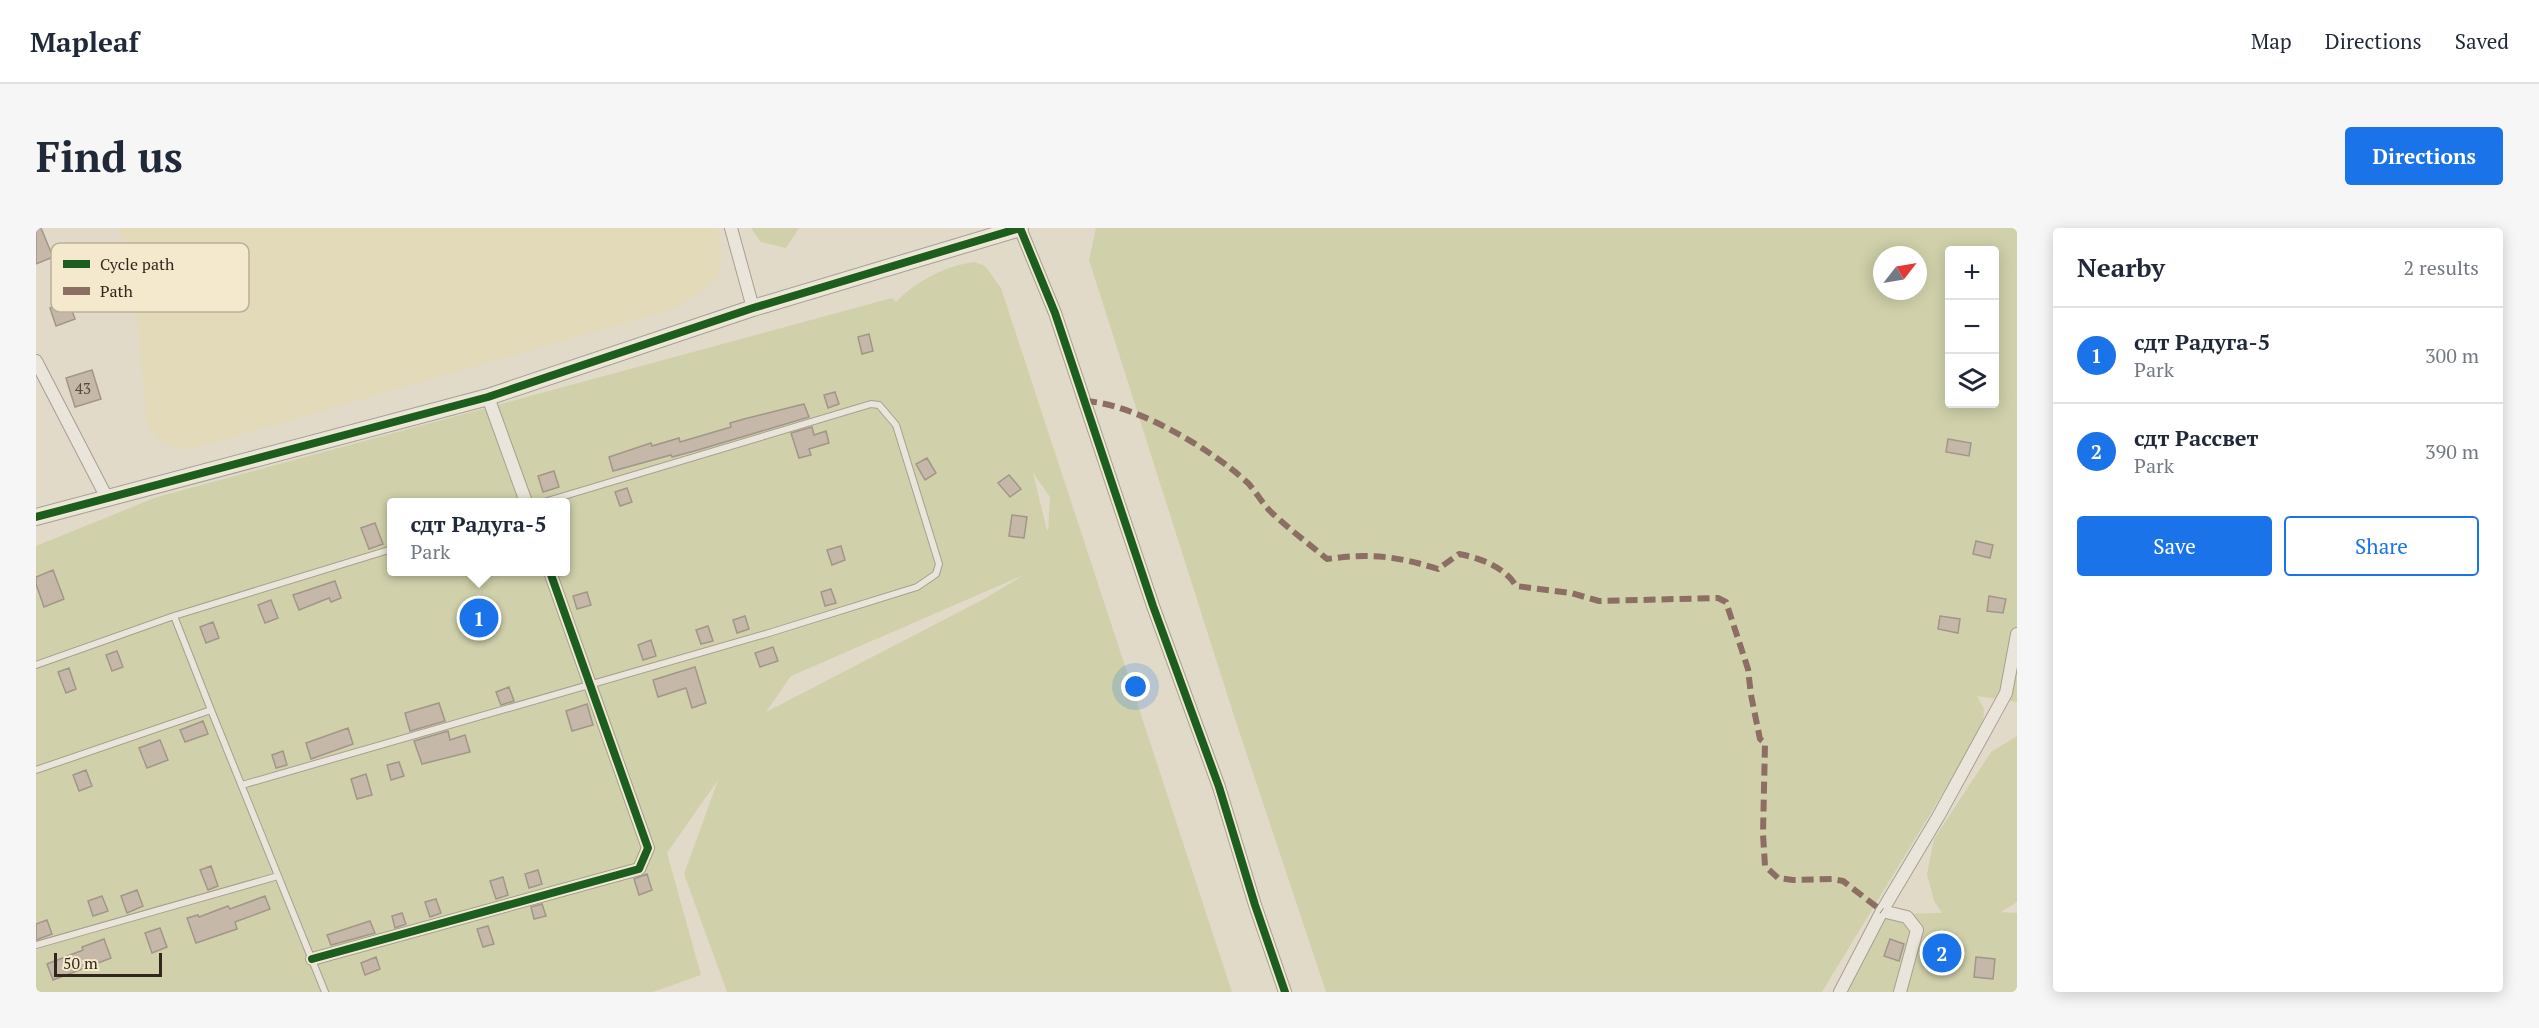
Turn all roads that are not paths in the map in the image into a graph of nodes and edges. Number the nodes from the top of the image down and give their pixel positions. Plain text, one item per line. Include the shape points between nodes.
1 (731, 228) edge
2 (1020, 228) edge
3 (753, 308) junction
4 (36, 361) edge
5 (488, 397) junction
6 (107, 498) junction
7 (525, 498) edge
8 (557, 498) edge
9 (36, 517) edge
10 (387, 551) edge
11 (551, 576) edge
12 (174, 616) junction
13 (2017, 634) edge
14 (36, 665) edge
15 (591, 685) junction
16 (212, 710) junction
17 (36, 770) edge
18 (242, 785) junction
19 (278, 876) junction
20 (1882, 911) junction
21 (36, 945) edge
22 (312, 959) junction
23 (326, 992) edge
24 (1285, 992) edge
25 (1840, 992) edge
26 (1900, 992) edge

1 - 3 street
2 - 3 street
2 - 24 street via 1055,313 1153,606 1219,787
3 - 5 street
4 - 6 street
5 - 6 street
5 - 7 street
6 - 9 street
8 - 15 lane via 871,404 879,405 896,425 939,564 936,574 917,588
10 - 12 lane
11 - 15 street
12 - 14 lane
12 - 16 lane
13 - 20 street via 2007,693
15 - 18 lane
15 - 22 street via 648,848 639,869
16 - 17 lane
16 - 18 lane
18 - 19 lane
19 - 21 lane
19 - 22 lane
20 - 25 street
20 - 26 street via 1907,917 1917,930
22 - 23 lane

